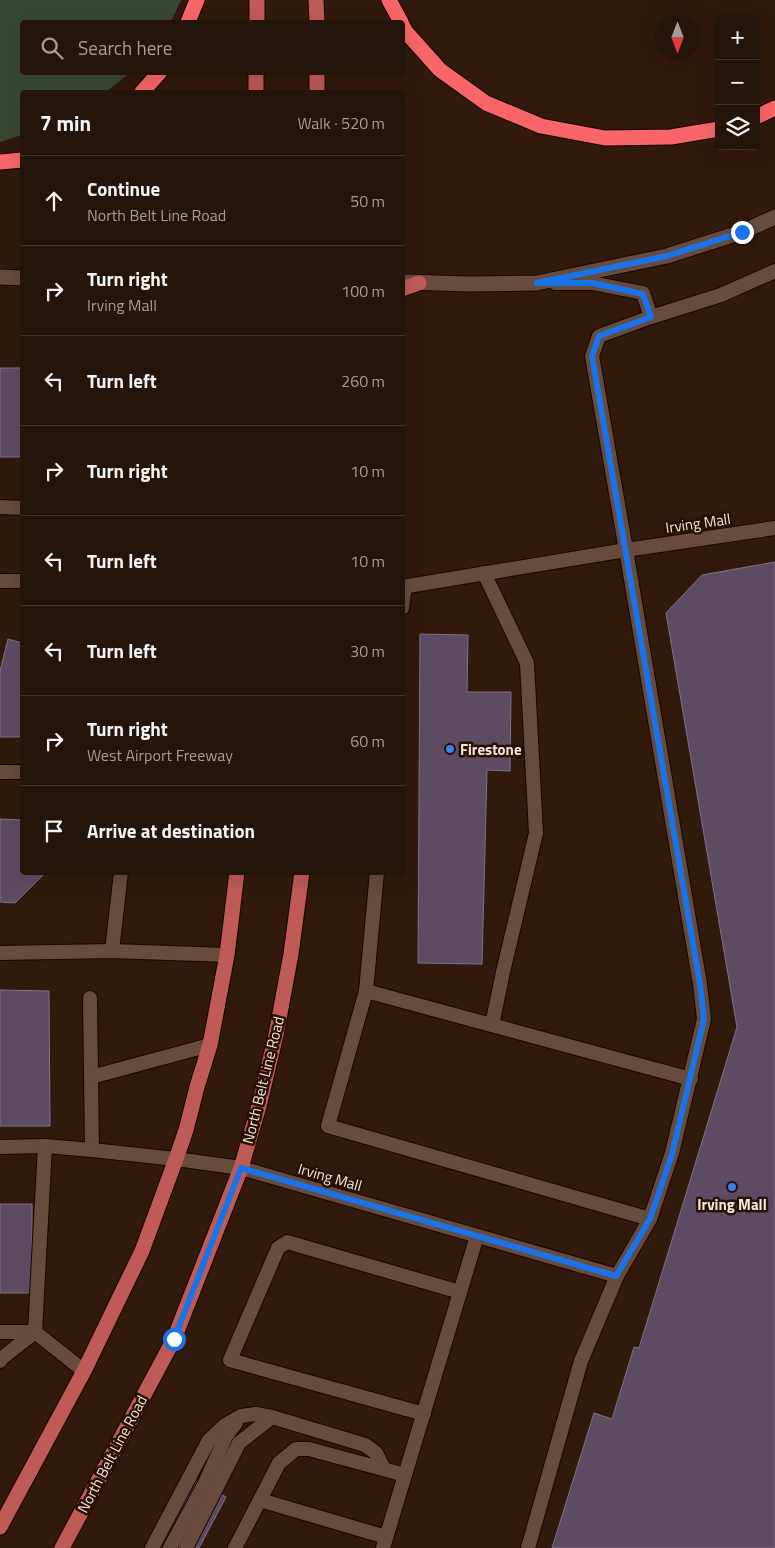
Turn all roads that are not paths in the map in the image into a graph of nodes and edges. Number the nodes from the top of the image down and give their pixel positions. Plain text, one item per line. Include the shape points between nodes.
1 (197, 0) edge
2 (257, 0) edge
3 (316, 0) edge
4 (389, 0) edge
5 (189, 20) edge
6 (257, 20) edge
7 (317, 20) edge
8 (400, 20) edge
9 (405, 30) edge
10 (157, 75) edge
11 (256, 75) edge
12 (317, 75) edge
13 (144, 90) edge
14 (256, 90) edge
15 (317, 90) edge
16 (775, 108) edge
17 (760, 115) edge
18 (715, 130) edge
19 (20, 160) edge
20 (0, 162) edge
21 (775, 217) edge
22 (775, 271) edge
23 (0, 277) edge
24 (20, 278) edge
25 (405, 282) edge
26 (419, 283) junction
27 (537, 283) junction
28 (405, 288) edge
29 (651, 317) junction
30 (0, 507) edge
31 (20, 508) edge
32 (775, 528) edge
33 (626, 550) junction
34 (484, 573) junction
35 (0, 581) edge
36 (20, 581) edge
37 (405, 586) edge
38 (0, 772) edge
39 (20, 772) edge
40 (122, 875) edge
41 (237, 875) edge
42 (302, 875) edge
43 (377, 875) edge
44 (112, 951) junction
45 (0, 953) edge
46 (227, 955) junction
47 (366, 991) junction
48 (90, 998) dead end
49 (492, 1025) junction
50 (210, 1045) junction
51 (91, 1077) junction
52 (691, 1079) junction
53 (45, 1146) junction
54 (0, 1147) edge
55 (92, 1150) junction
56 (176, 1159) junction
57 (241, 1168) junction
58 (650, 1219) junction
59 (477, 1236) junction
60 (616, 1276) junction
61 (460, 1292) junction
62 (0, 1332) edge
63 (35, 1332) junction
64 (0, 1361) edge
65 (84, 1371) junction
66 (424, 1414) junction
67 (241, 1416) junction
68 (272, 1417) junction
69 (384, 1469) junction
70 (405, 1475) junction
71 (260, 1500) junction
72 (0, 1526) edge
73 (384, 1543) edge
74 (62, 1548) edge
75 (152, 1548) edge
76 (170, 1548) edge
77 (186, 1548) edge
78 (235, 1548) edge
79 (528, 1548) edge

1 - 5 highway
2 - 6 main road
3 - 7 main road
4 - 8 highway
9 - 18 highway via 440,70 486,103 541,126 605,138 671,137
10 - 13 highway
11 - 14 main road
12 - 15 main road
16 - 17 highway
19 - 20 highway
21 - 27 main road via 742,232 667,256
22 - 29 lane via 721,295
23 - 24 main road
25 - 26 main road
26 - 27 main road
26 - 28 main road
27 - 29 lane via 592,283 643,294
29 - 33 lane via 599,336 592,356
30 - 31 lane
32 - 33 lane, Irving Mall
33 - 34 lane, Irving Mall
33 - 52 lane via 700,984 704,1019
34 - 37 lane, Irving Mall
34 - 49 lane via 527,663 536,833
35 - 36 lane
38 - 39 lane
40 - 44 lane
41 - 46 main road
42 - 57 main road, North Belt Line Road via 276,1035
43 - 47 lane
44 - 45 lane
44 - 46 lane
46 - 50 main road
47 - 49 lane
47 - 58 lane via 328,1126
48 - 51 lane
49 - 52 lane
50 - 51 lane
50 - 56 main road
51 - 55 lane
52 - 58 lane via 672,1154
53 - 54 lane, Irving Mall
53 - 55 lane, Irving Mall
53 - 63 lane
55 - 56 lane, Irving Mall
56 - 57 lane, Irving Mall
56 - 65 main road via 142,1251
57 - 59 lane, Irving Mall
57 - 74 main road, North Belt Line Road via 174,1339
58 - 60 lane
59 - 60 lane, Irving Mall
59 - 61 lane
60 - 79 lane via 581,1361
61 - 66 lane
61 - 66 lane via 287,1242 278,1248 230,1360
62 - 63 lane
63 - 64 lane
63 - 65 lane
65 - 72 main road
66 - 70 lane
67 - 68 lane
67 - 75 lane via 225,1424 209,1440
67 - 76 lane via 226,1436
68 - 69 lane via 365,1444 376,1453
68 - 77 lane via 239,1443
69 - 70 lane
69 - 71 lane via 309,1449 296,1449 279,1463
70 - 73 lane
71 - 73 lane
71 - 78 lane

